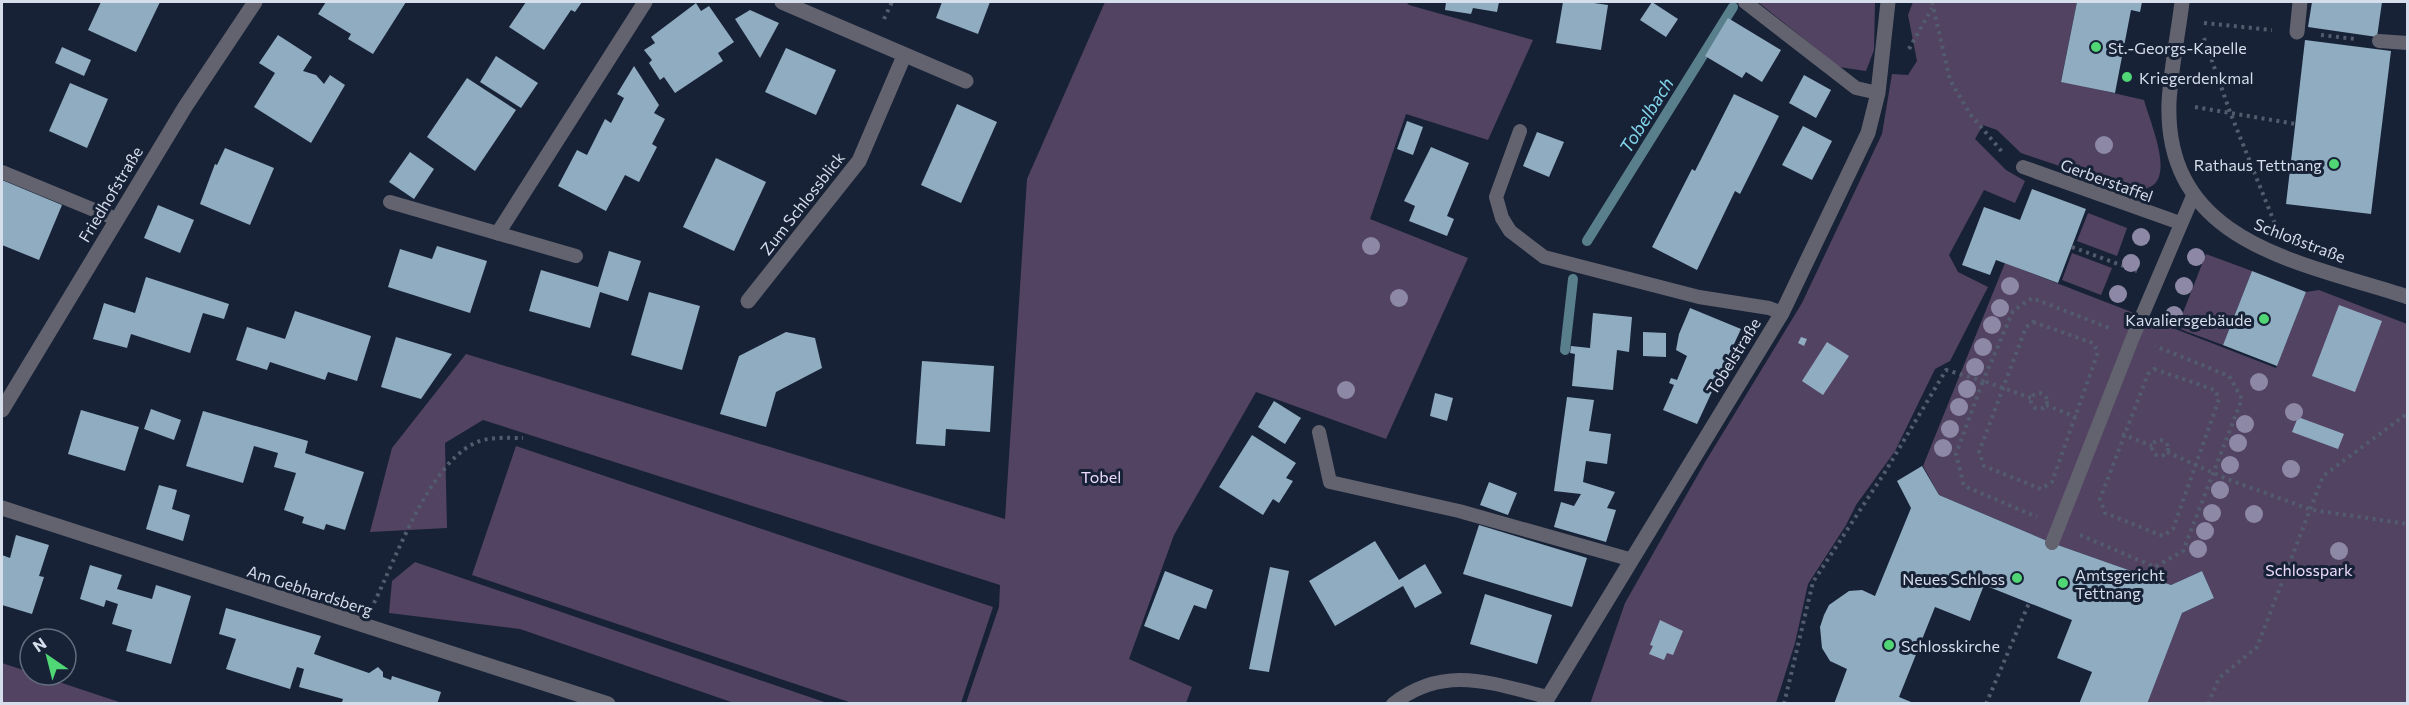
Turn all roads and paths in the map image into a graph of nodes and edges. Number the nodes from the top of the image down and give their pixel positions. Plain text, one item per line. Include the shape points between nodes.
1 (255, 2) edge
2 (645, 2) edge
3 (782, 2) edge
4 (1745, 2) edge
5 (1888, 2) edge
6 (1932, 2) edge
7 (2182, 2) edge
8 (2300, 2) edge
9 (1932, 7) junction
10 (2199, 23) dead end
11 (2296, 32) dead end
12 (2379, 41) dead end
13 (2408, 43) edge
14 (1906, 54) dead end
15 (904, 56) junction
16 (966, 81) dead end
17 (1878, 93) junction
18 (2169, 103) junction
19 (2230, 112) junction
20 (2295, 124) dead end
21 (1520, 131) dead end
22 (2023, 167) joint
23 (2, 172) edge
24 (2193, 196) junction
25 (390, 202) dead end
26 (116, 219) junction
27 (2180, 223) junction
28 (498, 233) junction
29 (2072, 247) dead end
30 (2276, 254) junction
31 (576, 256) dead end
32 (2157, 278) junction
33 (2408, 297) edge
34 (748, 301) dead end
35 (1782, 313) junction
36 (2133, 336) junction
37 (1983, 381) junction
38 (2003, 387) junction
39 (2031, 398) junction
40 (2046, 405) junction
41 (2, 410) edge
42 (2408, 413) edge
43 (2076, 417) junction
44 (2097, 426) junction
45 (1319, 432) dead end
46 (2125, 434) junction
47 (523, 438) dead end
48 (2152, 446) junction
49 (2167, 452) junction
50 (2197, 464) junction
51 (2212, 472) junction
52 (2, 508) edge
53 (2312, 510) junction
54 (2408, 524) edge
55 (2058, 526) junction
56 (2052, 543) dead end
57 (1629, 559) junction
58 (2029, 603) dead end
59 (363, 625) junction
60 (1545, 700) edge
61 (609, 704) edge
62 (1394, 704) edge
63 (1784, 704) edge
64 (1986, 704) edge
65 (2208, 704) edge

1 - 26 street, Friedhofstraße
2 - 28 street
3 - 15 street
4 - 17 lane via 1856,88
5 - 17 street, Tobelstraße
6 - 9 path
7 - 18 street, Schloßstraße
8 - 11 street
9 - 14 path
9 - 22 path via 1950,80 1970,114 2008,159
10 - 19 path
12 - 13 lane
15 - 16 street
15 - 34 street, Zum Schlossblick via 859,161
17 - 35 street, Tobelstraße via 1868,133
18 - 19 path
18 - 24 street, Schloßstraße via 2175,155
19 - 20 path
19 - 30 path via 2280,237
21 - 35 lane via 1496,197 1510,231 1544,257 1699,297
22 - 27 lane, Gerberstaffel
23 - 26 lane
24 - 27 lane
24 - 30 street, Schloßstraße via 2237,236
25 - 28 lane
26 - 41 street, Friedhofstraße
27 - 32 lane
28 - 31 lane
29 - 32 path
30 - 33 street, Schloßstraße
32 - 36 lane
35 - 57 street, Tobelstraße
36 - 37 path via 2032,298 2013,311
36 - 44 lane
36 - 51 path via 2229,376 2242,399
37 - 38 path
37 - 55 path via 1956,454 1964,486
37 - 63 path via 1946,370 1813,582
38 - 39 path
38 - 43 path via 2026,327 2033,322 2093,343 2098,352
38 - 43 path via 1978,452 1984,466 2042,489 2052,482
39 - 40 path via 2034,408
39 - 40 path via 2042,393
40 - 43 path
42 - 53 path via 2324,476
43 - 44 path
44 - 46 path
44 - 55 lane
45 - 57 lane via 1330,482 1470,514
46 - 48 path
46 - 50 path via 2148,374 2154,369 2215,390 2219,399
46 - 50 path via 2100,499 2105,513 2163,536 2173,529
47 - 59 path via 475,442 454,457 435,481
48 - 49 path via 2158,456
48 - 49 path via 2155,441 2163,441
49 - 50 path
50 - 51 path
51 - 53 path
51 - 55 path via 2183,551 2155,567
52 - 59 street, Am Gebhardsberg
53 - 54 path
53 - 65 path via 2257,647 2219,678
55 - 56 lane
57 - 60 street, Tobelstraße
58 - 64 path
59 - 61 street, Am Gebhardsberg
60 - 62 lane via 1481,681 1438,680 1406,693

